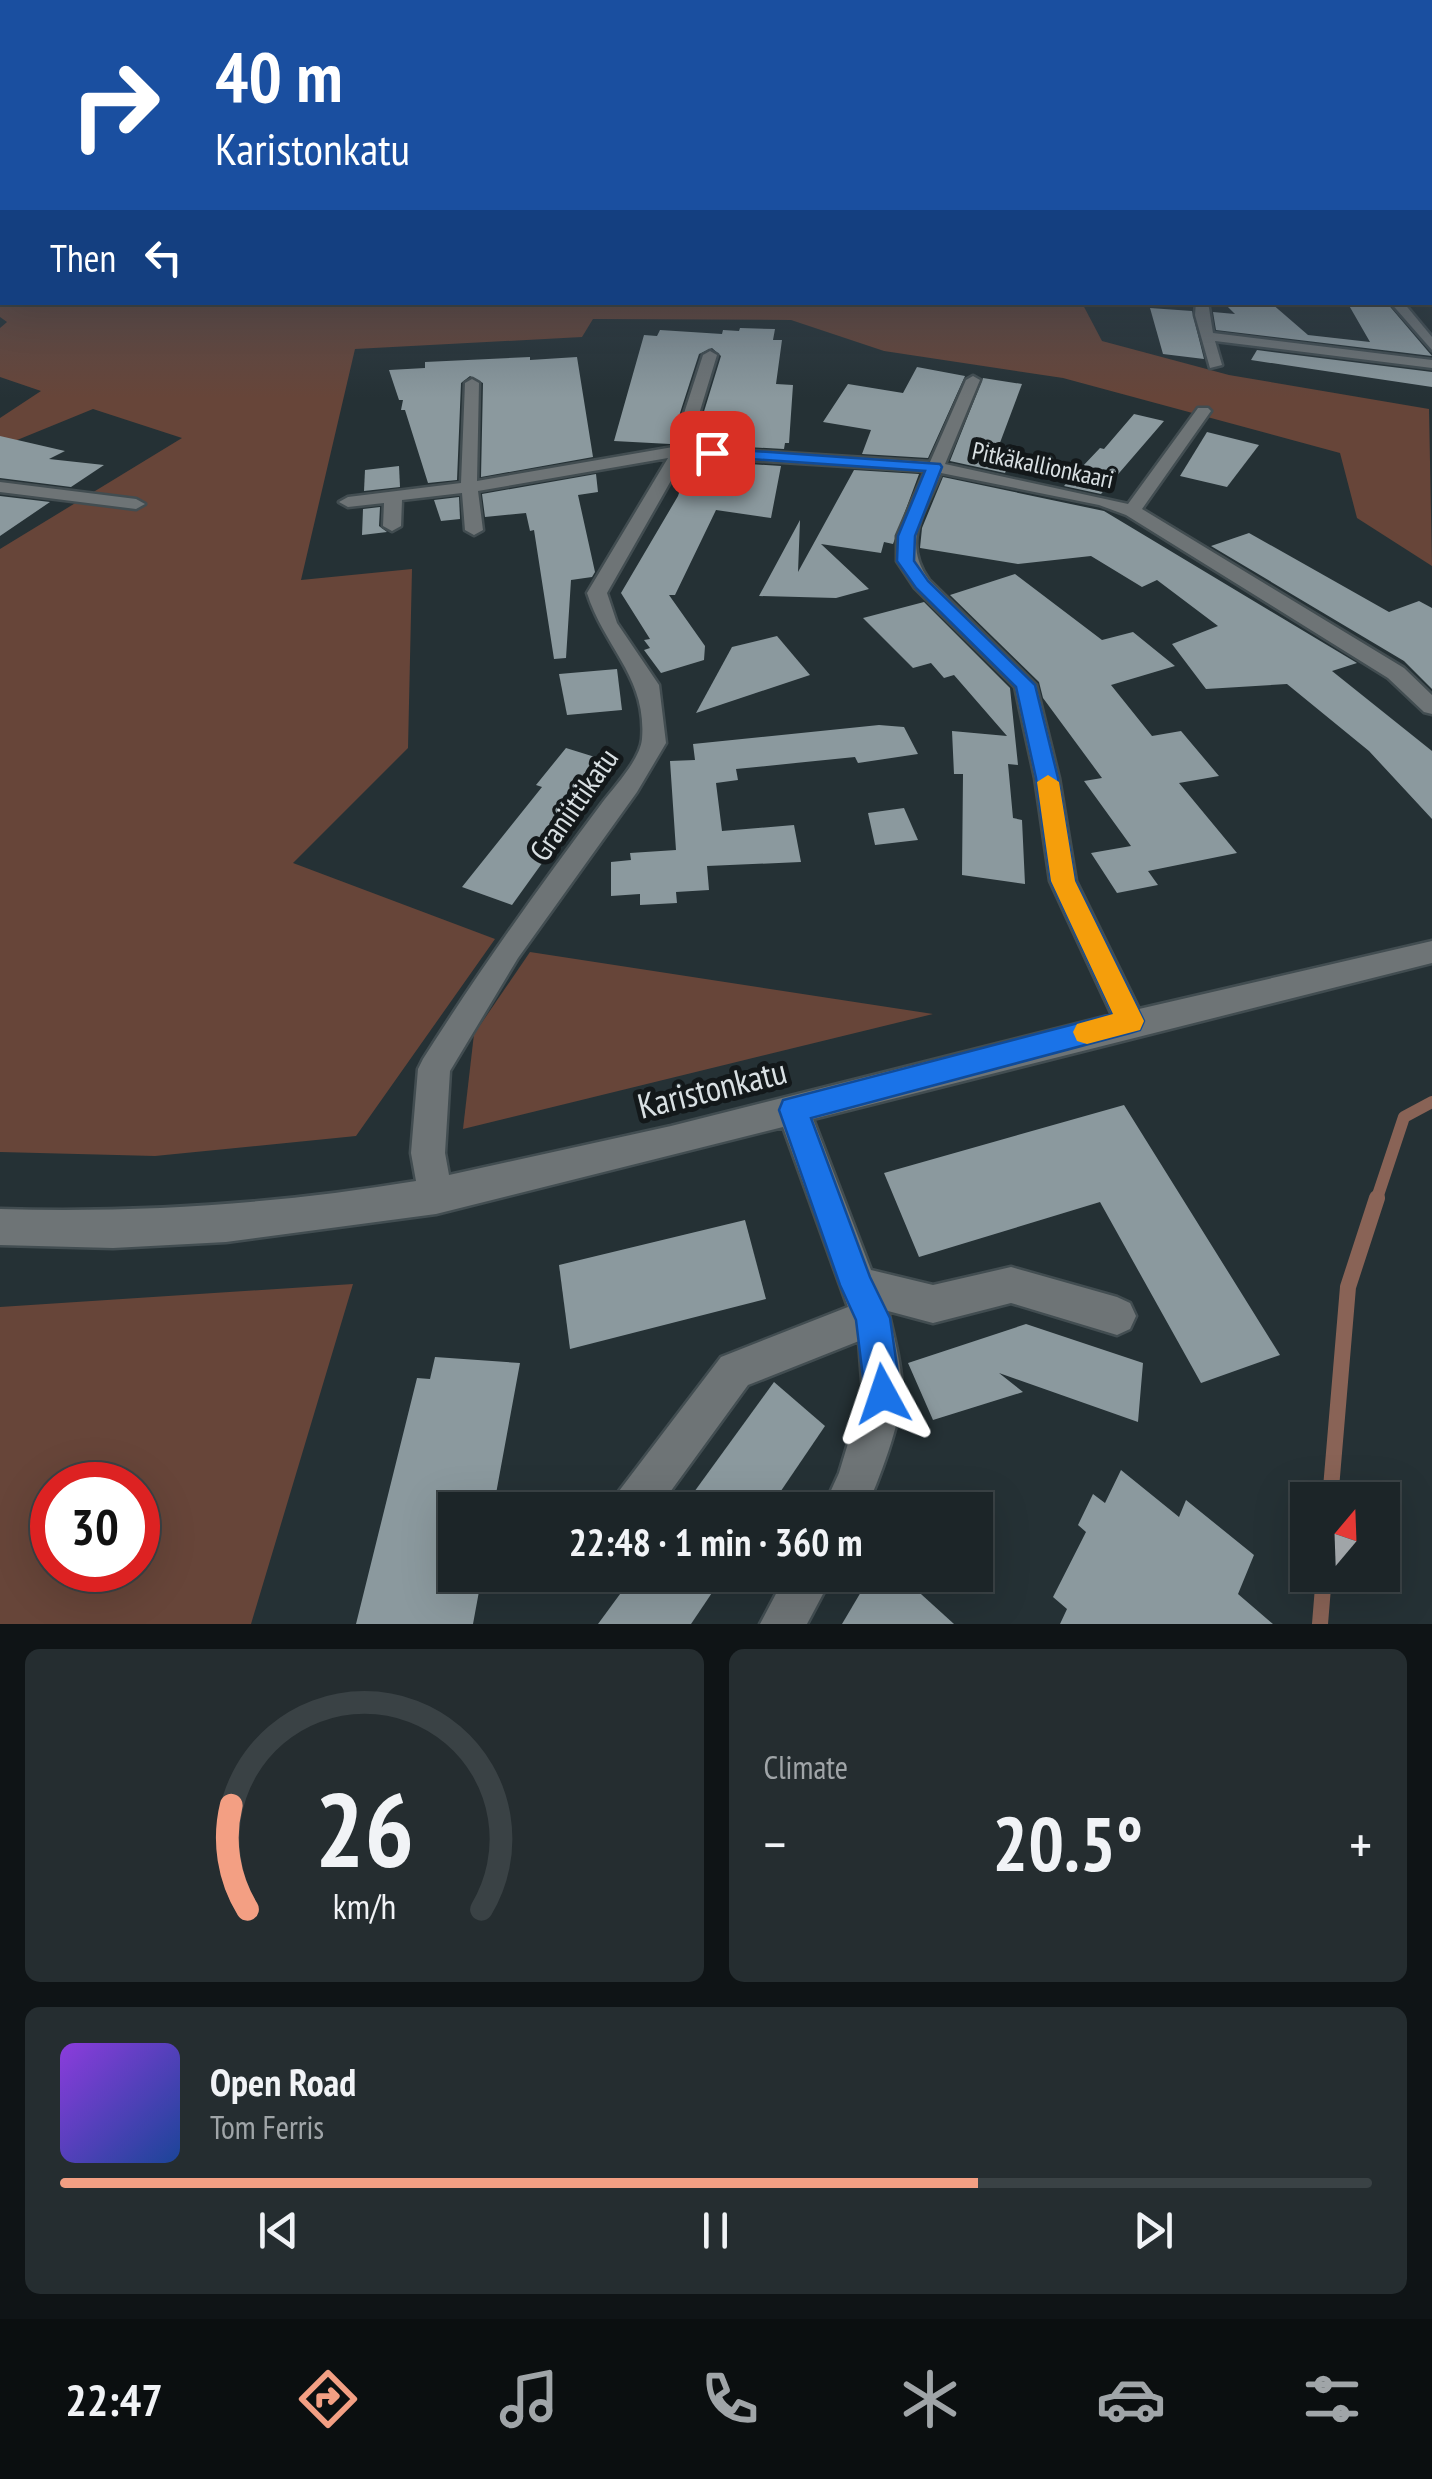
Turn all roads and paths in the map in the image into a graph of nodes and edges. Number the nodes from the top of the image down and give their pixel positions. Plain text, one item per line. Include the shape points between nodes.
1 (1202, 305) edge
2 (1398, 305) edge
3 (1208, 336) junction
4 (1432, 346) edge
5 (710, 356) dead end
6 (1432, 364) edge
7 (1214, 365) dead end
8 (973, 380) dead end
9 (472, 383) dead end
10 (1203, 412) dead end
11 (680, 451) junction
12 (934, 467) junction
13 (468, 485) junction
14 (0, 486) edge
15 (394, 496) junction
16 (348, 502) dead end
17 (136, 504) dead end
18 (1132, 512) junction
19 (392, 526) dead end
20 (474, 530) dead end
21 (1432, 707) edge
22 (1432, 952) edge
23 (1130, 1021) junction
24 (793, 1110) junction
25 (436, 1196) junction
26 (0, 1227) edge
27 (864, 1301) junction
28 (1117, 1316) dead end
29 (644, 1492) edge
30 (852, 1492) edge
31 (801, 1592) edge
32 (782, 1624) edge

1 - 3 street
2 - 4 street
3 - 6 street
3 - 7 street
5 - 11 street
8 - 12 street
9 - 13 street
10 - 18 street
11 - 12 street, Pitkäkallionkaari
11 - 13 street, Pitkäkallionkaari
11 - 25 street, Graniittikatu via 596,593 607,623 648,684 654,743 508,950 434,1069 428,1153
12 - 18 street, Pitkäkallionkaari
12 - 23 street via 906,536 906,561 1025,685 1063,881
13 - 15 street, Pitkäkallionkaari
13 - 20 street
14 - 17 street
15 - 16 street, Pitkäkallionkaari
15 - 19 street
18 - 21 street, Pitkäkallionkaari via 1396,673
22 - 23 street, Karistonkatu
23 - 24 street, Karistonkatu
24 - 25 street, Karistonkatu
24 - 27 street
25 - 26 street, Karistonkatu via 188,1226
27 - 28 street via 933,1304 1011,1285
27 - 29 street via 735,1371
27 - 30 street via 883,1394
31 - 32 street

